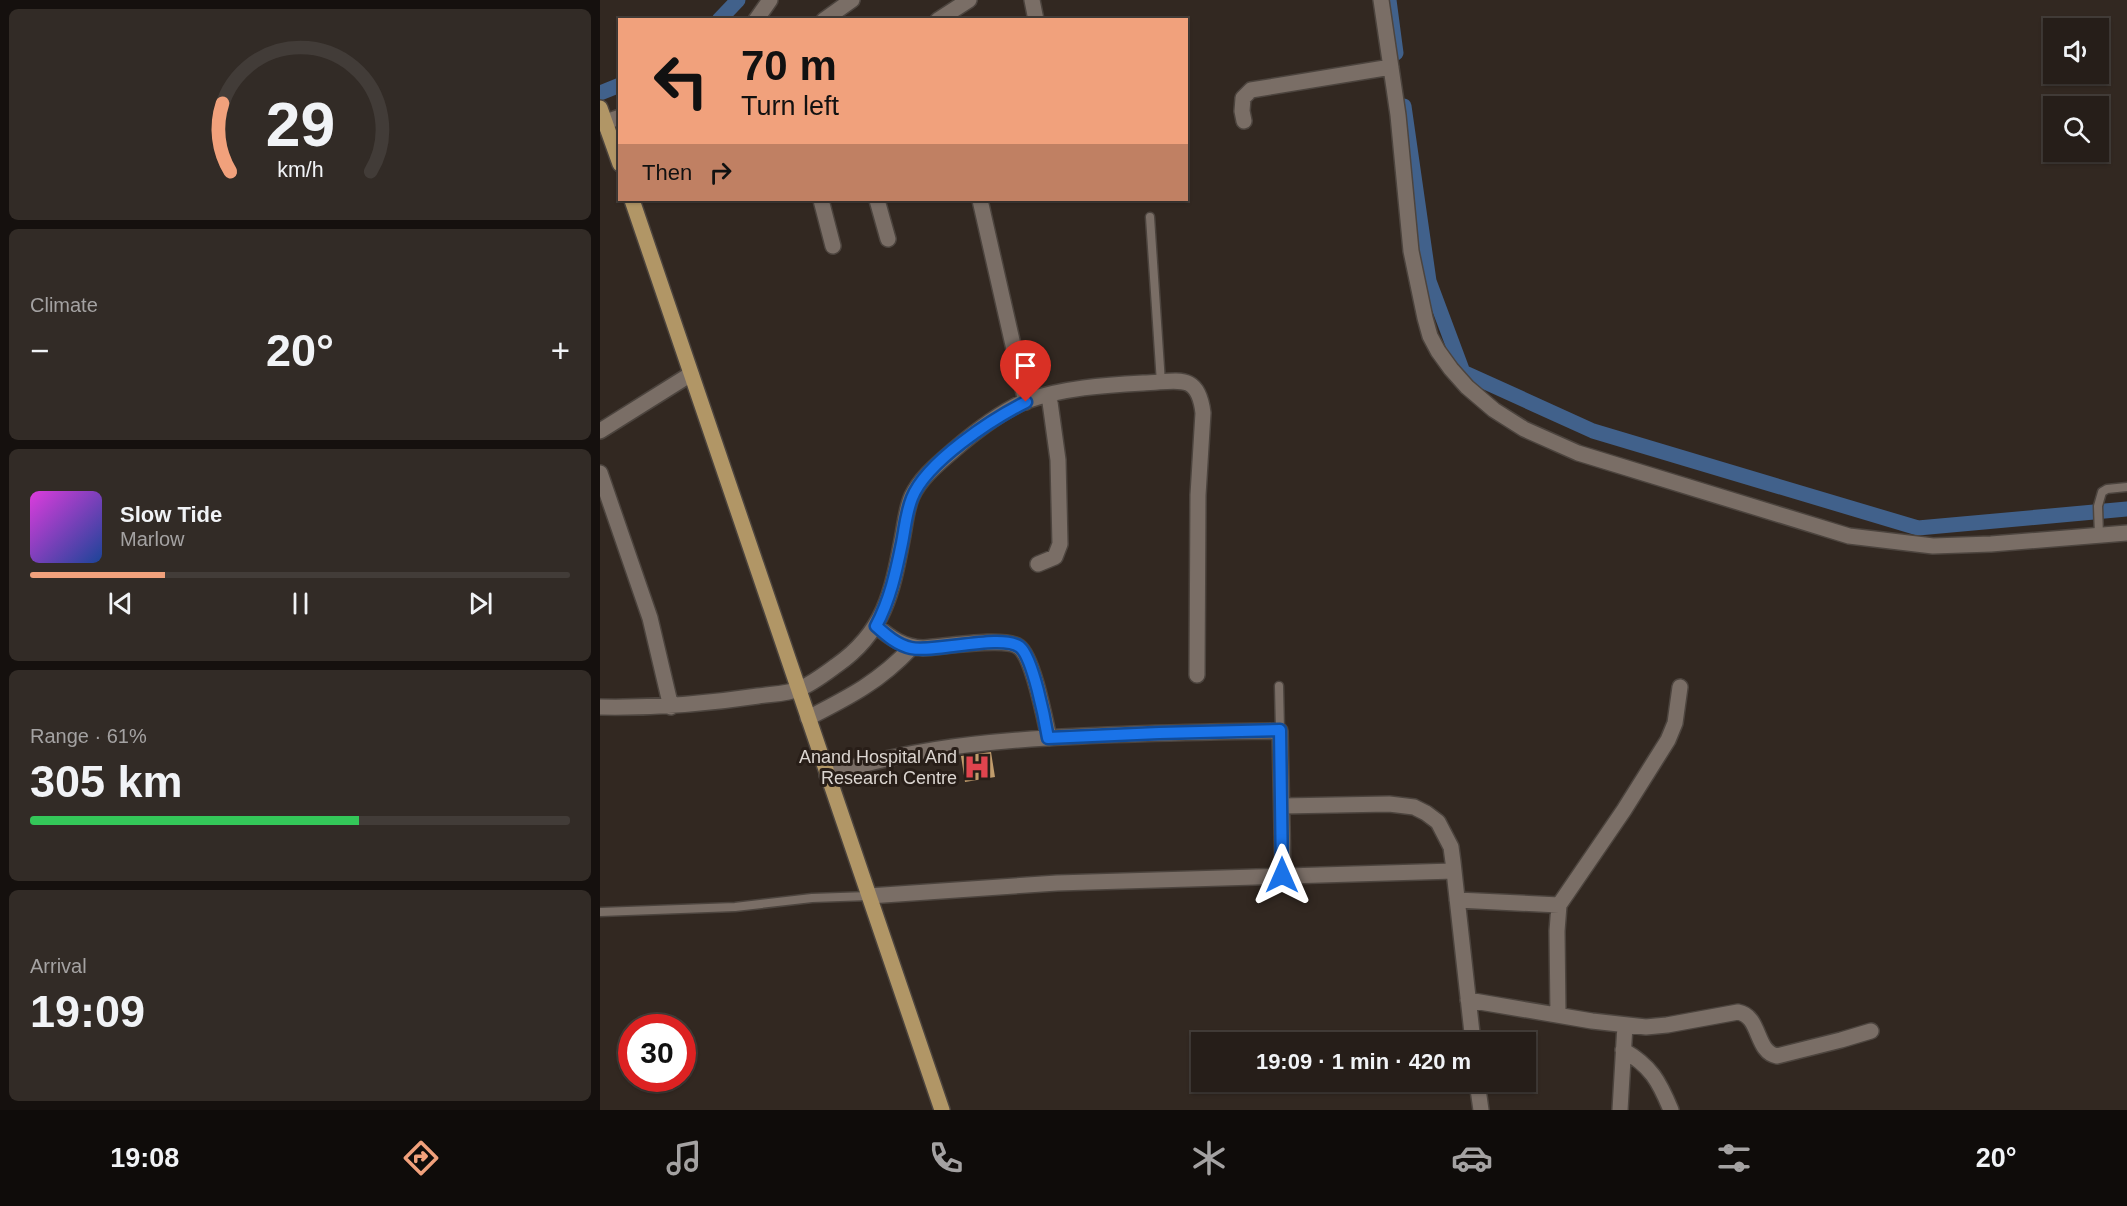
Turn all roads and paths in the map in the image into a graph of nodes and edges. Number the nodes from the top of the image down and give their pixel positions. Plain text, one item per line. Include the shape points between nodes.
1 (852, 0) edge
2 (1032, 0) edge
3 (1381, 0) edge
4 (769, 2) edge
5 (964, 8) edge
6 (757, 18) edge
7 (773, 18) edge
8 (827, 18) edge
9 (942, 18) edge
10 (1036, 18) edge
11 (1391, 68) junction
12 (606, 118) edge
13 (1244, 121) dead end
14 (618, 157) edge
15 (632, 201) edge
16 (821, 201) edge
17 (877, 201) edge
18 (980, 201) edge
19 (1150, 217) dead end
20 (888, 239) dead end
21 (833, 246) dead end
22 (691, 374) junction
23 (1161, 383) junction
24 (1049, 395) junction
25 (1026, 402) junction
26 (600, 430) edge
27 (600, 473) edge
28 (2127, 487) edge
29 (2099, 529) junction
30 (2127, 533) edge
31 (1038, 564) dead end
32 (876, 626) junction
33 (911, 648) junction
34 (1197, 675) dead end
35 (1279, 687) dead end
36 (1680, 687) dead end
37 (798, 690) junction
38 (671, 706) junction
39 (600, 707) edge
40 (808, 718) junction
41 (1280, 730) junction
42 (1048, 738) junction
43 (827, 775) junction
44 (1282, 806) junction
45 (1454, 871) junction
46 (1282, 875) junction
47 (869, 896) junction
48 (1457, 900) junction
49 (1559, 905) junction
50 (600, 912) edge
51 (1468, 1000) junction
52 (1558, 1015) junction
53 (1625, 1025) junction
54 (1871, 1031) dead end
55 (1472, 1032) edge
56 (1623, 1050) junction
57 (1478, 1092) edge
58 (942, 1110) edge
59 (1480, 1110) edge
60 (1620, 1110) edge
61 (1671, 1110) edge

1 - 8 street
2 - 10 street
3 - 11 street
4 - 6 street
4 - 7 street
5 - 9 street
11 - 13 street via 1257,88 1243,98
11 - 29 street via 1412,251 1430,336 1451,369 1494,410 1524,429 1578,453 1849,536 1933,546 1991,544
12 - 14 main road
15 - 22 main road
16 - 21 street
17 - 20 street
18 - 25 street
19 - 23 lane
22 - 26 street
22 - 37 main road
23 - 24 street
23 - 34 street via 1191,384 1202,400
24 - 25 street
24 - 31 street via 1058,460 1060,544 1055,556
25 - 32 street via 974,433 922,480 912,496 891,589
27 - 38 street via 650,618
28 - 29 lane via 2102,492
29 - 30 street
32 - 33 street
32 - 37 street via 858,650
33 - 40 street via 877,680
33 - 42 street via 1001,642 1020,647 1045,716
35 - 41 lane
36 - 49 street via 1675,723 1668,740
37 - 38 street
37 - 40 main road
38 - 39 street
40 - 43 main road
41 - 42 street
41 - 44 street
42 - 43 street via 911,752
43 - 47 main road
44 - 45 street via 1414,807 1438,822 1446,833
44 - 46 street
45 - 46 street
45 - 48 street
46 - 47 street via 1057,883
47 - 50 lane via 735,907
47 - 58 main road
48 - 49 street
48 - 51 street
49 - 52 street
51 - 52 street
51 - 55 street
52 - 53 street
53 - 54 street via 1646,1028 1745,1013 1767,1051 1777,1056
53 - 56 street
56 - 60 street
56 - 61 street via 1653,1073
57 - 59 street

